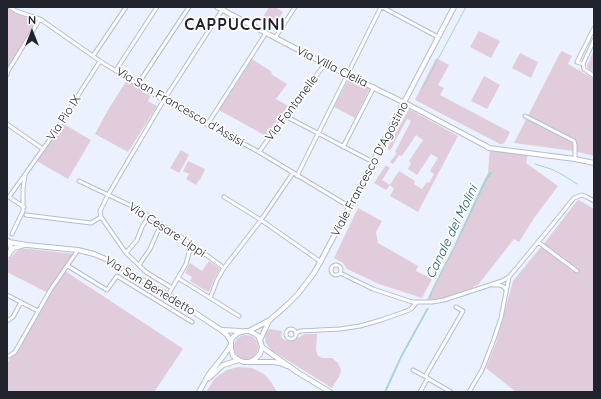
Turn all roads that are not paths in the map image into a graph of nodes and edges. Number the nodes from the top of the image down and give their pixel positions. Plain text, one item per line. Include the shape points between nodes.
1 (10, 7) edge
2 (126, 7) edge
3 (157, 7) edge
4 (189, 7) edge
5 (217, 7) edge
6 (295, 7) edge
7 (382, 7) edge
8 (454, 7) edge
9 (223, 8) edge
10 (40, 19) junction
11 (594, 28) edge
12 (266, 33) junction
13 (438, 37) junction
14 (275, 38) junction
15 (594, 40) edge
16 (93, 56) junction
17 (100, 60) junction
18 (325, 64) junction
19 (583, 64) junction
20 (116, 70) junction
21 (7, 73) edge
22 (348, 75) junction
23 (594, 76) edge
24 (138, 84) junction
25 (374, 87) junction
26 (164, 100) junction
27 (404, 103) junction
28 (285, 116) junction
29 (525, 116) dead end
30 (7, 124) edge
31 (207, 125) junction
32 (318, 134) junction
33 (343, 147) junction
34 (43, 149) junction
35 (259, 152) junction
36 (574, 159) junction
37 (373, 162) junction
38 (594, 162) edge
39 (26, 173) junction
40 (293, 173) junction
41 (298, 176) junction
42 (79, 181) dead end
43 (108, 195) junction
44 (8, 197) edge
45 (224, 197) dead end
46 (594, 201) edge
47 (24, 207) junction
48 (350, 207) junction
49 (26, 215) dead end
50 (149, 216) junction
51 (101, 218) junction
52 (261, 220) junction
53 (161, 224) junction
54 (12, 234) dead end
55 (8, 241) edge
56 (538, 242) junction
57 (27, 245) junction
58 (193, 245) junction
59 (78, 250) junction
60 (11, 252) junction
61 (126, 253) junction
62 (7, 256) edge
63 (321, 262) junction
64 (139, 265) junction
65 (68, 266) junction
66 (224, 268) junction
67 (577, 271) dead end
68 (340, 273) dead end
69 (509, 277) junction
70 (178, 278) junction
71 (491, 285) junction
72 (172, 288) junction
73 (506, 290) junction
74 (7, 295) edge
75 (168, 295) junction
76 (210, 298) junction
77 (21, 302) junction
78 (412, 302) junction
79 (417, 302) junction
80 (456, 307) dead end
81 (408, 310) junction
82 (38, 311) junction
83 (239, 316) dead end
84 (270, 320) junction
85 (7, 321) edge
86 (192, 322) dead end
87 (221, 330) junction
88 (241, 331) junction
89 (249, 331) junction
90 (296, 333) dead end
91 (260, 340) junction
92 (231, 343) junction
93 (262, 348) junction
94 (9, 356) dead end
95 (239, 360) junction
96 (248, 362) junction
97 (217, 363) junction
98 (223, 365) junction
99 (287, 366) junction
100 (413, 370) dead end
101 (427, 377) junction
102 (204, 384) junction
103 (199, 392) edge
104 (330, 392) edge
105 (420, 392) edge
106 (451, 392) edge
107 (468, 392) edge

1 - 10 street, Via San Francesco d'Assisi
2 - 16 street
3 - 20 street
4 - 24 street
5 - 9 street, Via Villa Clelia
6 - 14 street
7 - 13 street
7 - 22 street
8 - 13 street, Viale Francesco D'Agostino
9 - 12 street, Via Villa Clelia
9 - 26 street
10 - 16 street, Via San Francesco d'Assisi
10 - 21 street
11 - 19 street via 577,62
12 - 14 street, Via Villa Clelia
12 - 31 street
13 - 27 street, Viale Francesco D'Agostino
14 - 18 street, Via Villa Clelia
15 - 19 street
16 - 17 street, Via San Francesco d'Assisi
17 - 20 street, Via San Francesco d'Assisi
17 - 34 street, Via Pio IX
18 - 22 street, Via Villa Clelia
18 - 28 street, Via Fontanelle
19 - 23 street via 584,69
20 - 24 street, Via San Francesco d'Assisi
22 - 25 street, Via Villa Clelia
22 - 32 street
24 - 26 street, Via San Francesco d'Assisi
25 - 27 street, Via Villa Clelia
25 - 33 street
26 - 31 street, Via San Francesco d'Assisi
26 - 43 street
27 - 36 street, Via Villa Clelia via 489,148
27 - 37 street, Viale Francesco D'Agostino
28 - 32 street
28 - 35 street, Via Fontanelle
29 - 36 street via 574,141
30 - 34 street
31 - 35 street, Via San Francesco d'Assisi
32 - 33 street
32 - 41 street
33 - 37 street
34 - 39 street, Via Pio IX
35 - 40 street, Via San Francesco d'Assisi
36 - 38 street, Via Villa Clelia
37 - 48 street, Viale Francesco D'Agostino
39 - 44 street, Via Pio IX
39 - 47 street, Via Pio IX via 23,189
40 - 41 street, Via San Francesco d'Assisi
40 - 52 street
41 - 48 street, Via San Francesco d'Assisi
42 - 43 street, Via Cesare Lippi
43 - 50 street, Via Cesare Lippi
43 - 51 street via 100,211
44 - 47 street, Via Pio IX
45 - 52 street
46 - 56 street via 582,195 574,198
47 - 54 street, Via Pio IX
48 - 63 street, Viale Francesco D'Agostino
49 - 51 street via 91,224
50 - 53 street, Via Cesare Lippi
50 - 61 street via 137,240
51 - 61 street
52 - 63 street
52 - 66 street
53 - 58 street, Via Cesare Lippi
53 - 64 street via 150,249
55 - 57 street, Via San Benedetto
55 - 60 street, Via San Benedetto
56 - 67 street
56 - 69 street
57 - 59 street, Via San Benedetto
57 - 60 street, Via San Benedetto via 18,246
58 - 66 street, Via Cesare Lippi
58 - 70 street
59 - 65 street
59 - 75 street, Via San Benedetto via 108,260
60 - 62 street, Via San Benedetto
61 - 64 street
63 - 84 street, Viale Francesco D'Agostino via 298,294
64 - 72 street
65 - 82 street
65 - 86 street via 107,290 117,276
66 - 76 street
68 - 78 street via 373,289
69 - 71 street
69 - 73 street
70 - 72 street
70 - 76 street
71 - 73 street via 500,285
71 - 79 street via 444,300
72 - 75 street
73 - 107 street via 493,342 482,370
74 - 77 street
75 - 87 street, Via San Benedetto
76 - 83 street
77 - 82 street
77 - 85 street via 14,317
78 - 79 street
78 - 81 street
79 - 81 street
80 - 101 street via 463,311 426,374
81 - 90 street via 360,326
82 - 94 street via 15,352
84 - 89 street, Viale Francesco D'Agostino
84 - 91 street, Viale Francesco D'Agostino
87 - 88 street
87 - 92 street, Via San Benedetto
88 - 89 street, Viale Francesco D'Agostino
88 - 92 street via 235,335
89 - 91 street via 256,334
91 - 93 street
92 - 95 street via 233,356
92 - 97 street
93 - 96 street via 258,357
93 - 99 street
95 - 96 street
95 - 98 street
96 - 99 street via 273,362
97 - 98 street
97 - 102 street
98 - 102 street
99 - 104 street
100 - 101 street
101 - 105 street
101 - 106 street
102 - 103 street

